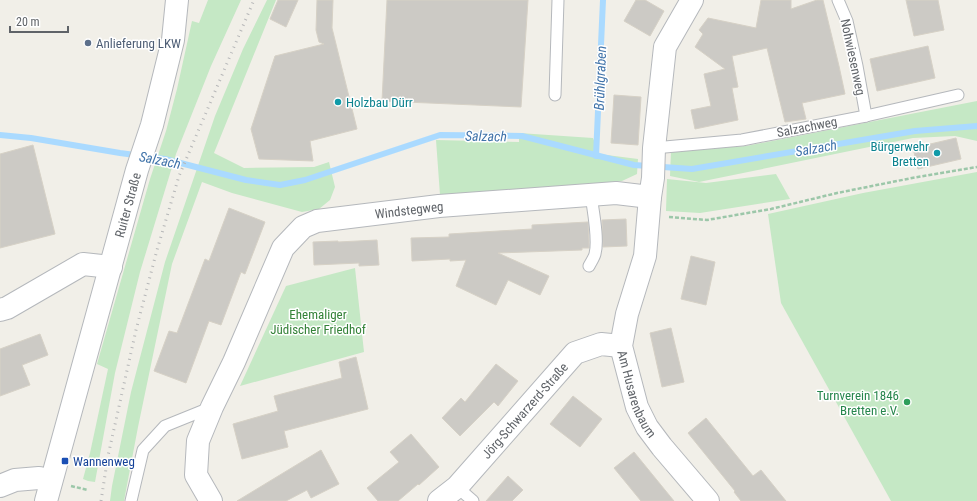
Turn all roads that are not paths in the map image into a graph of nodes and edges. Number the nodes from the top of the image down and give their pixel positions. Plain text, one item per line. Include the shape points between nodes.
1 (177, 0) edge
2 (558, 0) edge
3 (692, 0) edge
4 (838, 0) edge
5 (555, 95) dead end
6 (958, 96) dead end
7 (866, 116) junction
8 (654, 151) junction
9 (591, 195) junction
10 (650, 197) junction
11 (589, 266) dead end
12 (110, 267) junction
13 (0, 310) edge
14 (621, 346) junction
15 (212, 407) junction
16 (0, 486) edge
17 (457, 487) junction
18 (48, 491) edge
19 (131, 501) edge
20 (211, 501) edge
21 (439, 501) edge
22 (473, 501) edge
23 (708, 501) edge

1 - 12 street, Ruiter Straße via 173,40 152,125
2 - 5 lane
3 - 8 street via 665,47
4 - 7 lane, Nohwiesenweg via 849,28
6 - 7 lane, Salzachweg
7 - 8 lane, Salzachweg via 742,140
8 - 10 street
9 - 10 street, Windstegweg via 616,193
9 - 11 lane via 596,242 595,254
9 - 15 street, Windstegweg via 439,206 317,221 303,227 283,248
10 - 14 street, Am Husarenbaum via 645,256 627,314
12 - 13 street via 83,264 8,308
12 - 18 street
14 - 17 street, Jörg-Schwarzerd-Straße via 601,344 575,353
14 - 23 street, Am Husarenbaum via 637,406 647,427
15 - 19 lane via 165,426 143,450
15 - 20 street, Windstegweg via 198,441 196,475
16 - 18 street via 15,480 38,478
17 - 21 street, Jörg-Schwarzerd-Straße
17 - 22 lane

